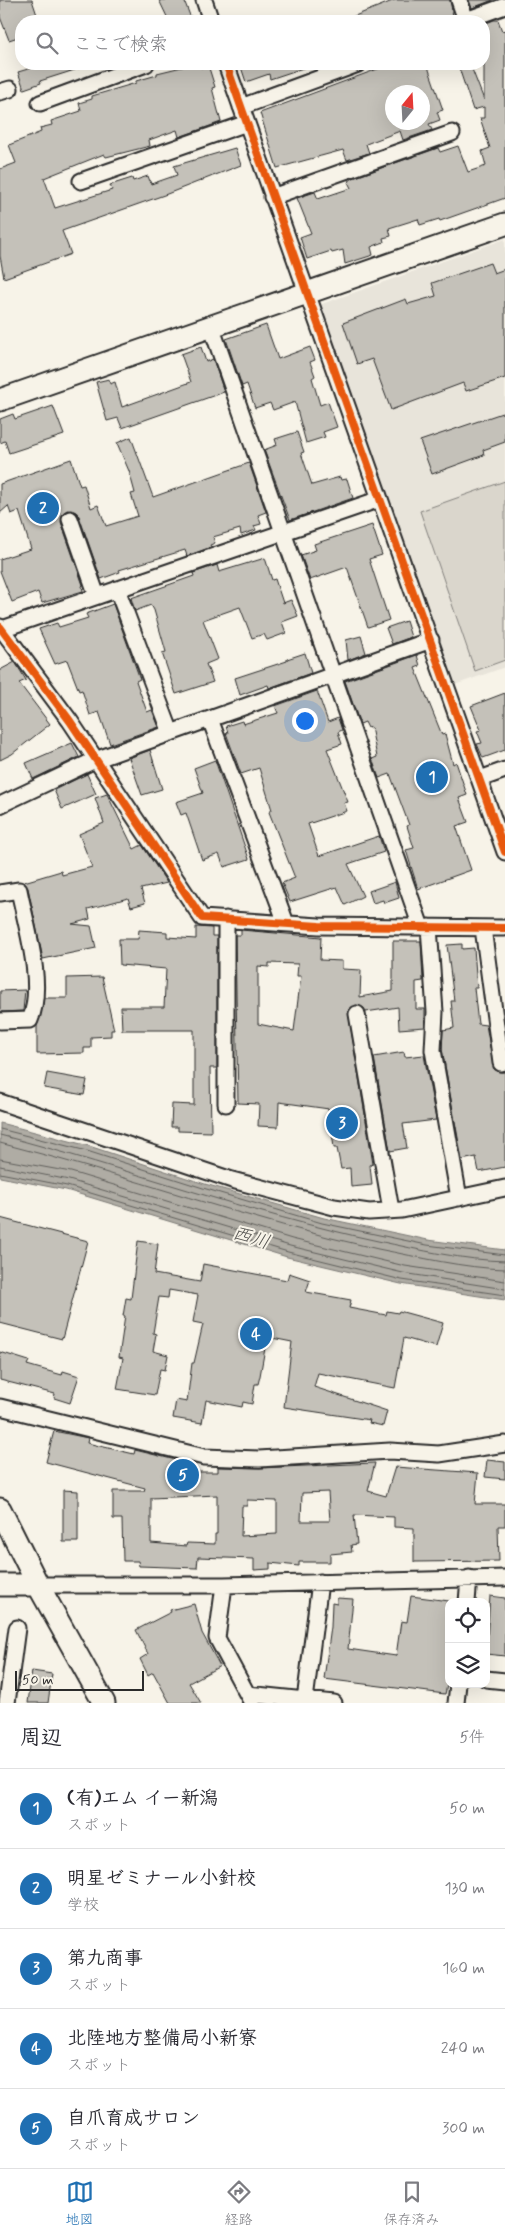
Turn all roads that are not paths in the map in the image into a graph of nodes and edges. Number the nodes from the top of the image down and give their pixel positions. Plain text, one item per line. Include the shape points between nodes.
1 (204, 0) edge
2 (459, 0) edge
3 (505, 6) edge
4 (209, 15) edge
5 (464, 15) edge
6 (480, 15) edge
7 (130, 70) edge
8 (228, 70) edge
9 (342, 70) edge
10 (40, 103) dead end
11 (241, 107) junction
12 (247, 123) junction
13 (452, 133) dead end
14 (81, 181) dead end
15 (272, 197) junction
16 (505, 224) edge
17 (306, 293) junction
18 (211, 326) junction
19 (0, 400) edge
20 (380, 499) junction
21 (70, 519) dead end
22 (283, 532) junction
23 (117, 589) junction
24 (97, 596) junction
25 (1, 628) edge
26 (430, 640) junction
27 (333, 675) junction
28 (210, 719) junction
29 (171, 733) junction
30 (95, 760) junction
31 (505, 770) edge
32 (480, 779) junction
33 (0, 805) edge
34 (505, 852) edge
35 (0, 893) edge
36 (226, 920) junction
37 (286, 923) junction
38 (425, 927) junction
39 (483, 928) junction
40 (505, 928) edge
41 (357, 1014) dead end
42 (0, 1021) edge
43 (505, 1062) edge
44 (0, 1102) edge
45 (226, 1104) dead end
46 (505, 1188) edge
47 (458, 1198) junction
48 (391, 1210) junction
49 (0, 1407) edge
50 (505, 1444) edge
51 (0, 1509) edge
52 (469, 1578) junction
53 (505, 1578) edge
54 (320, 1582) junction
55 (0, 1585) edge
56 (38, 1585) junction
57 (224, 1585) junction
58 (467, 1598) edge
59 (17, 1628) dead end
60 (5, 1671) edge
61 (490, 1679) edge
62 (505, 1681) edge
63 (458, 1688) edge
64 (250, 1698) edge
65 (305, 1700) junction
66 (8, 1703) edge
67 (104, 1703) edge
68 (334, 1703) edge
69 (456, 1703) edge

1 - 4 street
2 - 5 street
3 - 6 street
7 - 10 street
8 - 11 street
9 - 11 street
11 - 12 street
12 - 14 street
12 - 15 street
13 - 15 street
15 - 17 street
16 - 17 street
17 - 18 street
17 - 20 street
18 - 19 street
18 - 22 street
20 - 22 street
20 - 26 street
21 - 24 street
22 - 23 street
22 - 27 street
23 - 24 street
23 - 29 street
24 - 25 street
25 - 30 street
26 - 27 street
26 - 32 street
27 - 28 street
27 - 38 street
28 - 29 street
28 - 37 street
29 - 30 street
30 - 33 street
30 - 36 street via 202,918
31 - 32 street
32 - 34 street
35 - 42 street via 18,890 34,970 34,1010 30,1020
36 - 37 street
36 - 45 street
37 - 38 street
38 - 39 street
38 - 47 street via 435,1012 433,1050
39 - 40 street
39 - 43 street via 501,1063
41 - 48 street
44 - 48 street via 289,1197 369,1212
46 - 47 street
47 - 48 street
49 - 50 street via 204,1457 390,1452 440,1454
51 - 56 street
52 - 53 street
52 - 54 street
52 - 58 street
54 - 57 street
54 - 65 street
55 - 56 street
56 - 57 street
56 - 67 street
57 - 64 street via 217,1638
59 - 60 street
60 - 66 street
61 - 62 street
63 - 69 street
64 - 65 street
65 - 68 street

